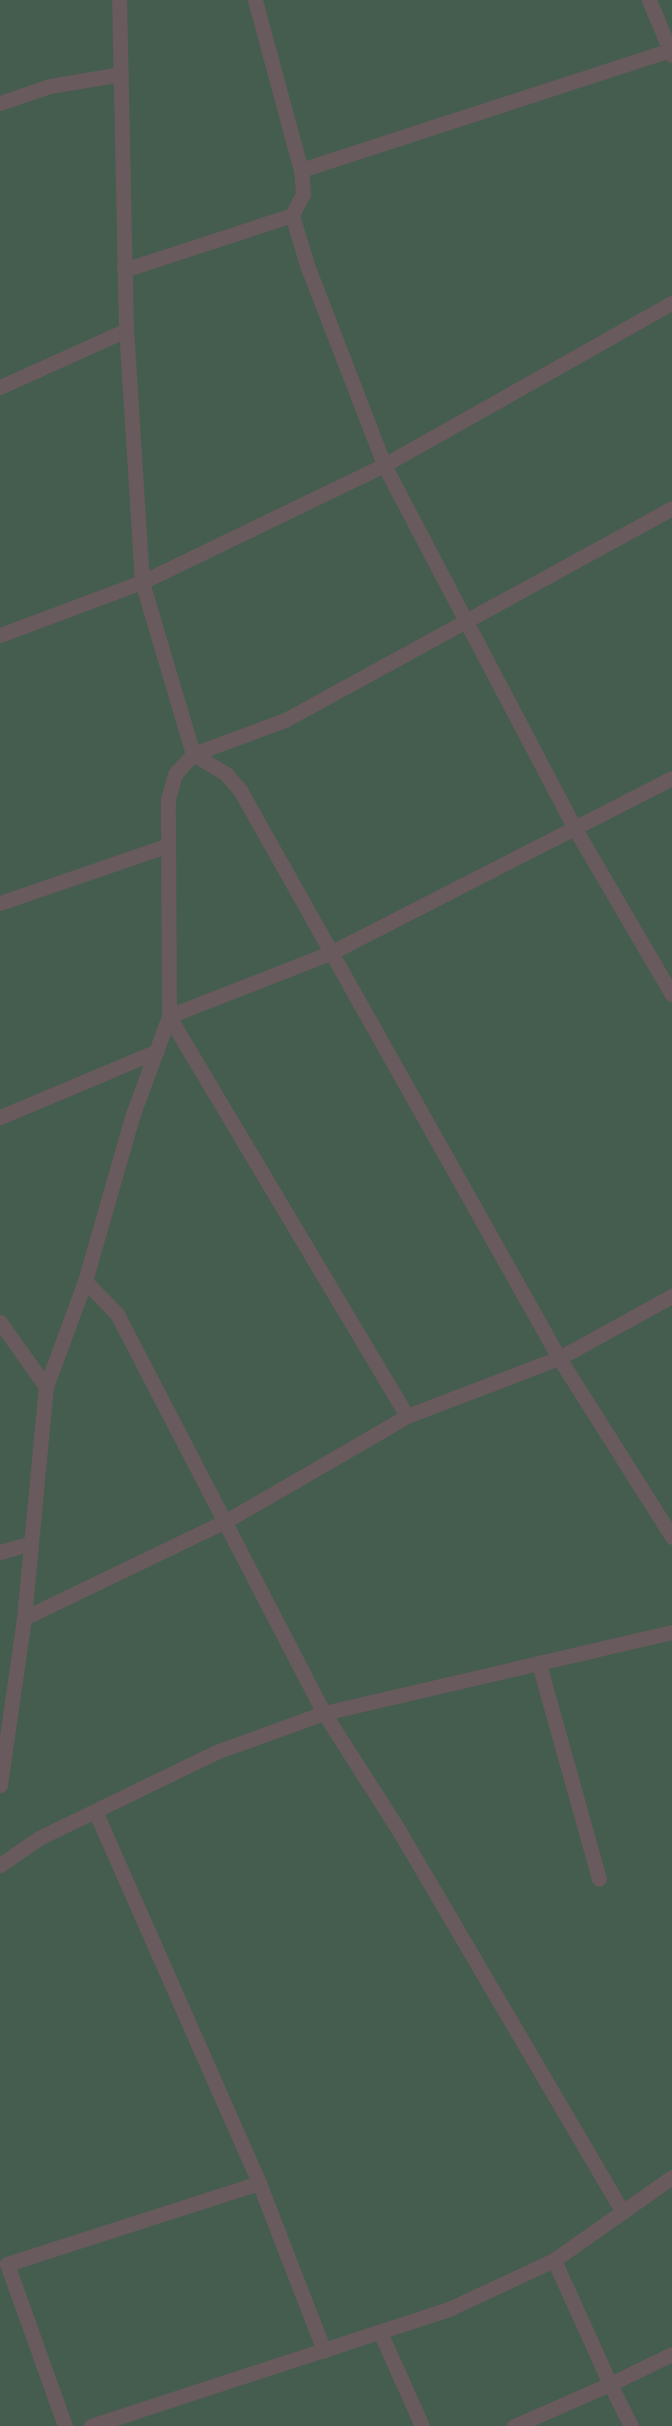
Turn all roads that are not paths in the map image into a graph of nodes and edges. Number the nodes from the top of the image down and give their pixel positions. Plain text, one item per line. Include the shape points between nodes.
1 (119, 0) edge
2 (255, 0) edge
3 (649, 0) edge
4 (671, 52) edge
5 (120, 74) junction
6 (0, 104) edge
7 (302, 170) junction
8 (292, 215) junction
9 (124, 270) junction
10 (672, 303) edge
11 (126, 330) junction
12 (0, 387) edge
13 (384, 465) junction
14 (672, 508) edge
15 (142, 582) junction
16 (468, 623) junction
17 (0, 635) edge
18 (193, 754) junction
19 (672, 778) edge
20 (574, 827) junction
21 (168, 845) junction
22 (0, 903) edge
23 (332, 952) junction
24 (672, 994) edge
25 (169, 1016) junction
26 (157, 1051) junction
27 (0, 1117) edge
28 (85, 1281) junction
29 (672, 1296) edge
30 (0, 1322) edge
31 (559, 1358) junction
32 (46, 1387) junction
33 (407, 1416) junction
34 (226, 1521) junction
35 (672, 1537) edge
36 (31, 1542) junction
37 (0, 1552) edge
38 (24, 1618) junction
39 (672, 1632) edge
40 (539, 1664) junction
41 (324, 1713) junction
42 (0, 1785) edge
43 (96, 1813) junction
44 (0, 1865) edge
45 (599, 1879) dead end
46 (672, 2177) edge
47 (259, 2183) junction
48 (622, 2212) junction
49 (554, 2260) junction
50 (380, 2332) junction
51 (324, 2351) junction
52 (672, 2354) edge
53 (610, 2384) junction
54 (65, 2426) edge
55 (91, 2426) edge
56 (422, 2426) edge
57 (514, 2426) edge
58 (631, 2426) edge

1 - 5 street
2 - 7 street
3 - 4 street
4 - 7 street
5 - 6 street via 50,86
5 - 9 street
7 - 8 street via 303,194
8 - 9 street
8 - 13 street via 307,265
9 - 11 street
10 - 13 street
11 - 12 street
11 - 15 street
13 - 15 street
13 - 16 street
14 - 16 street via 581,554
15 - 17 street
15 - 18 street
16 - 18 street via 285,720
16 - 20 street
18 - 21 street via 175,774 168,799
18 - 23 street via 226,774 240,790
19 - 20 street
20 - 23 street
20 - 24 street
21 - 22 street
21 - 25 street
23 - 25 street
23 - 31 street
25 - 26 street
25 - 33 street
26 - 27 street
26 - 28 street via 133,1114
28 - 32 street
28 - 34 street via 117,1314
29 - 31 street
30 - 32 street
31 - 33 street
31 - 35 street
32 - 36 street
33 - 34 street
34 - 38 street
34 - 41 street
36 - 37 street
36 - 38 street
38 - 42 street
39 - 40 street
40 - 41 street
40 - 45 street
41 - 43 street via 216,1752
41 - 48 street via 398,1829
43 - 44 street via 39,1838
43 - 47 street
46 - 48 street
47 - 51 street
47 - 54 street via 7,2264
48 - 49 street
49 - 50 street via 451,2308
49 - 53 street
50 - 51 street
50 - 56 street
51 - 55 street
52 - 53 street
53 - 57 street
53 - 58 street

